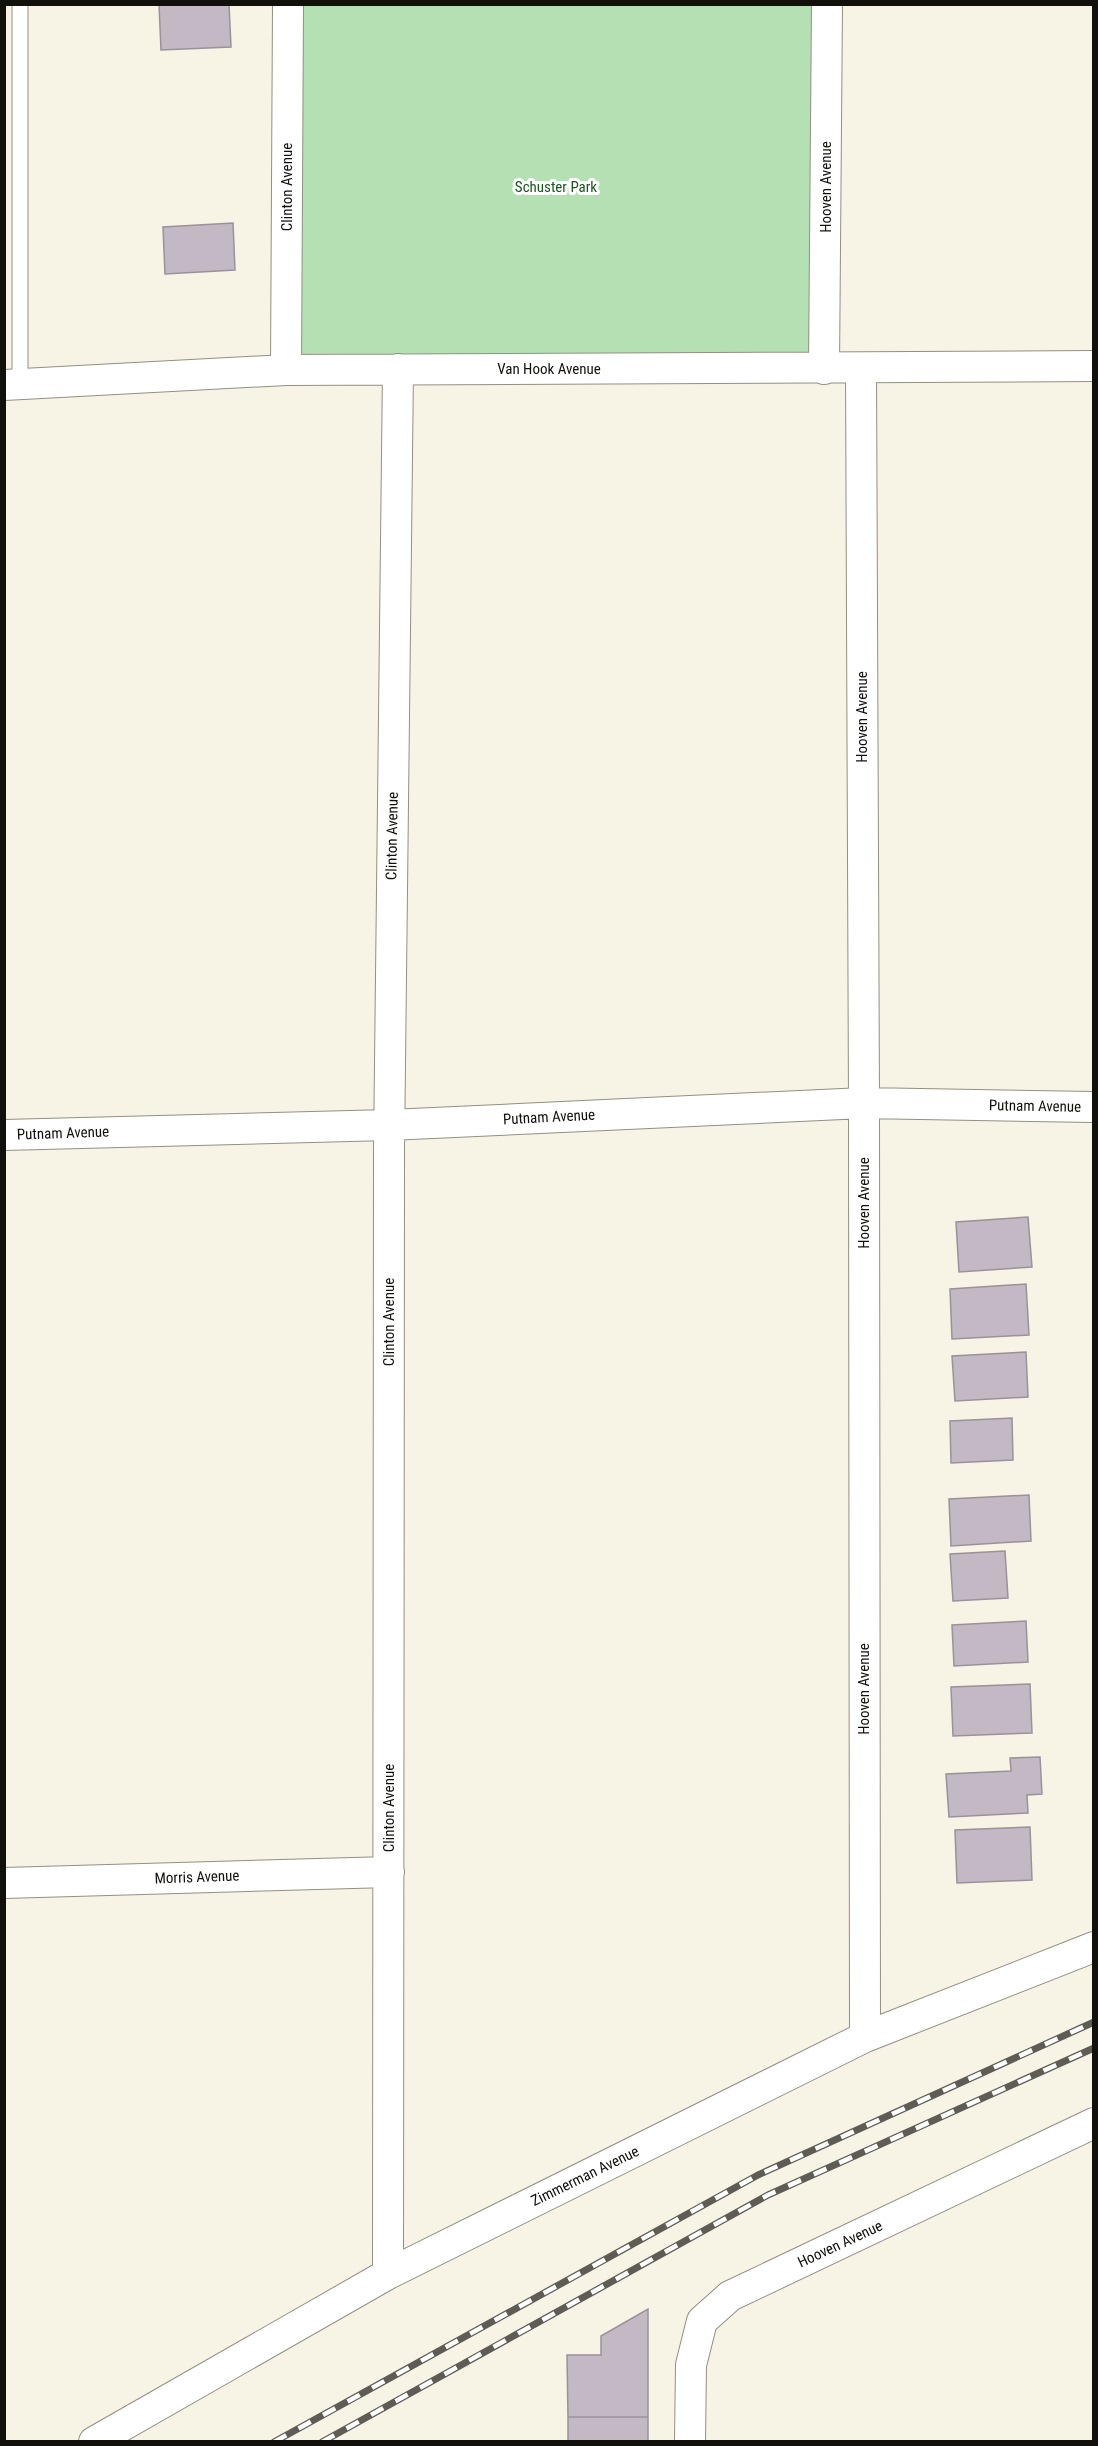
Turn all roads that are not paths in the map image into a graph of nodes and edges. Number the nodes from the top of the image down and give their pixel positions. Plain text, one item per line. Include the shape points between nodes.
1 (20, 4) edge
2 (288, 4) edge
3 (827, 4) edge
4 (1094, 366) edge
5 (861, 368) junction
6 (398, 369) junction
7 (824, 369) junction
8 (286, 370) junction
9 (12, 385) edge
10 (864, 1103) junction
11 (1094, 1107) edge
12 (389, 1125) junction
13 (4, 1135) edge
14 (389, 1872) junction
15 (4, 1882) edge
16 (1094, 1947) edge
17 (864, 2037) junction
18 (1094, 2123) edge
19 (388, 2274) junction
20 (94, 2442) edge
21 (690, 2442) edge

1 - 9 lane
2 - 8 street, Clinton Avenue
3 - 7 street, Hooven Avenue
4 - 5 street, Van Hook Avenue
5 - 7 street, Van Hook Avenue
5 - 10 street, Hooven Avenue
6 - 7 street, Van Hook Avenue
6 - 8 street, Van Hook Avenue
6 - 12 street, Clinton Avenue
8 - 9 street, Van Hook Avenue
10 - 11 street, Putnam Avenue
10 - 12 street, Putnam Avenue
10 - 17 street, Hooven Avenue
12 - 13 street, Putnam Avenue
12 - 14 street, Clinton Avenue
14 - 15 street, Morris Avenue
14 - 19 street, Clinton Avenue
16 - 17 street, Zimmerman Avenue
17 - 19 street, Zimmerman Avenue
18 - 21 street, Hooven Avenue via 730,2296 702,2321 691,2365
19 - 20 street, Zimmerman Avenue

